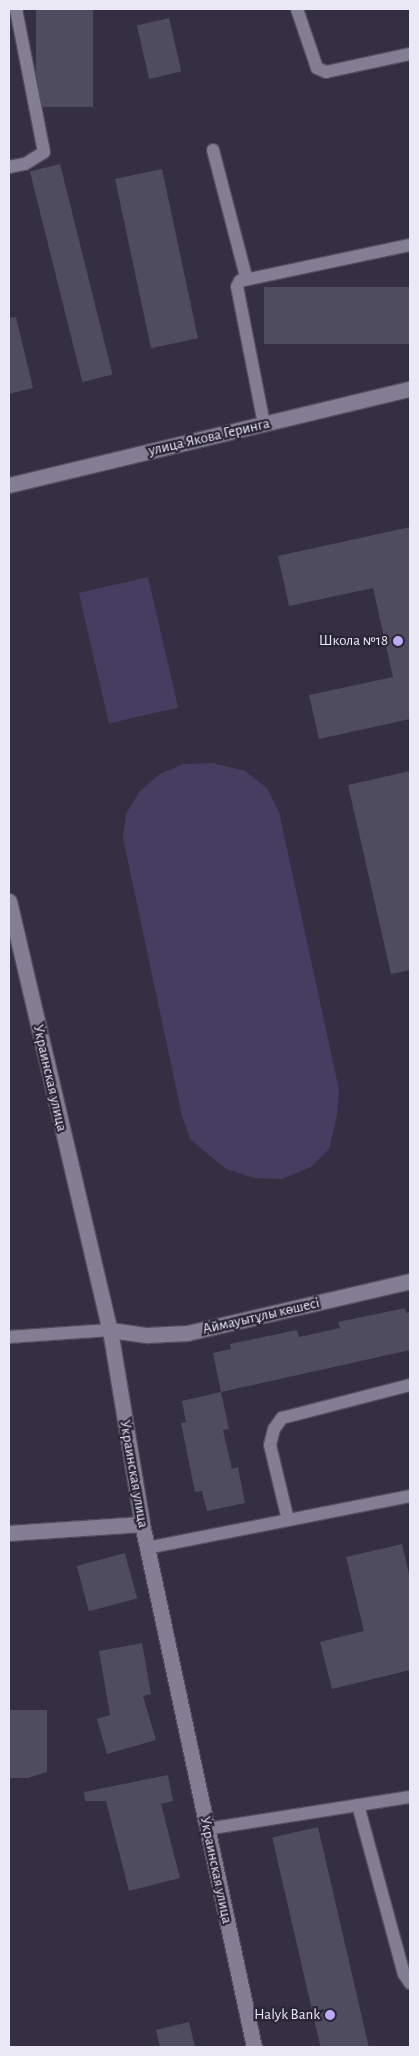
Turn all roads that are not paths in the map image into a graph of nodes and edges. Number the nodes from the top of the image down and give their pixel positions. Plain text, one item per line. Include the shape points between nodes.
1 (16, 9) edge
2 (297, 9) edge
3 (410, 54) edge
4 (213, 150) dead end
5 (9, 167) edge
6 (410, 245) edge
7 (246, 277) junction
8 (410, 389) edge
9 (264, 424) junction
10 (9, 485) edge
11 (9, 901) edge
12 (410, 1281) edge
13 (110, 1330) junction
14 (9, 1337) edge
15 (410, 1385) edge
16 (410, 1496) edge
17 (288, 1520) junction
18 (142, 1524) junction
19 (9, 1533) edge
20 (147, 1548) junction
21 (410, 1797) edge
22 (358, 1805) junction
23 (207, 1829) junction
24 (410, 1982) edge
25 (254, 2047) edge

1 - 5 lane via 44,152 25,164
2 - 3 lane via 317,68 326,72
4 - 7 lane
6 - 7 lane
7 - 9 lane via 237,287
8 - 9 street, улица Якова Геринга
9 - 10 street, улица Якова Геринга
11 - 13 street, Украинская улица
12 - 13 street, Аймауытұлы көшесі via 187,1333 147,1335
13 - 14 lane
13 - 18 street, Украинская улица
15 - 17 lane via 282,1418 274,1429 270,1445
16 - 17 lane
17 - 20 lane
18 - 19 street
18 - 20 street, Украинская улица
20 - 23 street, Украинская улица
21 - 22 lane
22 - 23 lane
22 - 24 lane via 404,1974
23 - 25 street, Украинская улица

